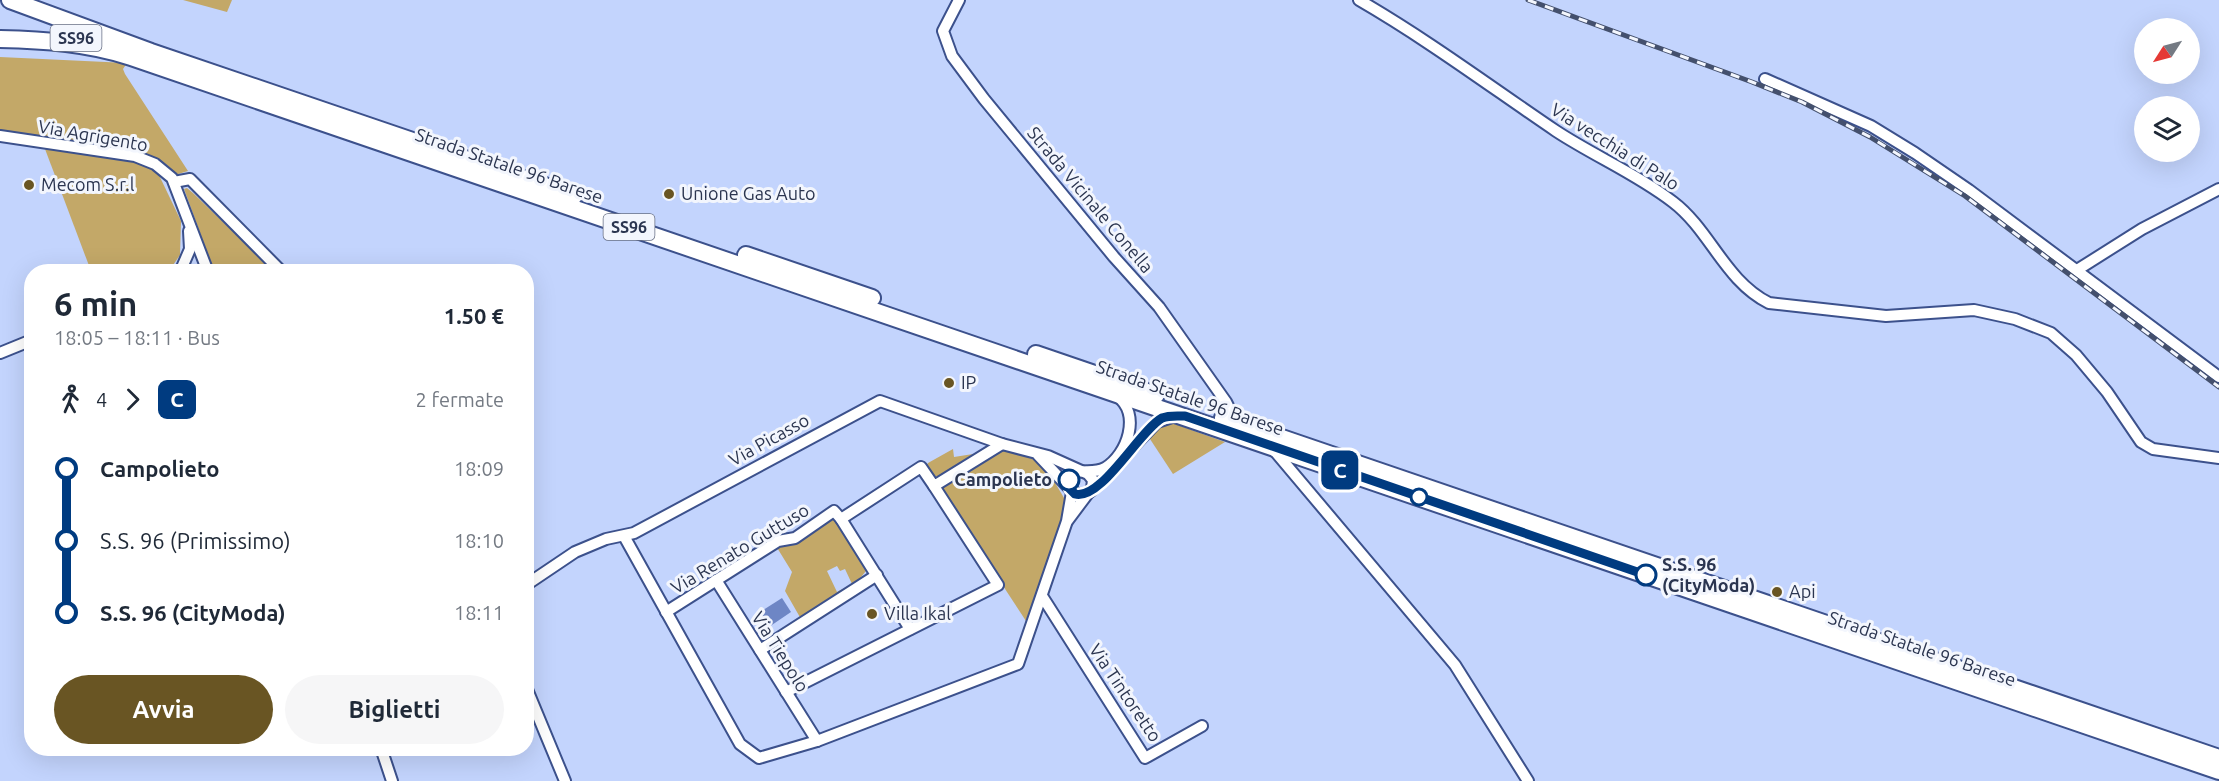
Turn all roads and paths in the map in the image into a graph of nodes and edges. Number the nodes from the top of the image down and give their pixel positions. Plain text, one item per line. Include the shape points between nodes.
1 (10, 0) edge
2 (959, 0) edge
3 (1359, 0) edge
4 (0, 32) edge
5 (0, 39) edge
6 (0, 51) edge
7 (150, 58) junction
8 (1765, 79) dead end
9 (0, 136) edge
10 (174, 182) junction
11 (2219, 189) edge
12 (186, 213) junction
13 (183, 264) edge
14 (205, 264) edge
15 (274, 264) edge
16 (2078, 270) junction
17 (24, 343) edge
18 (0, 353) edge
19 (2219, 377) edge
20 (1109, 391) junction
21 (1185, 416) junction
22 (1228, 419) junction
23 (1002, 444) junction
24 (1270, 446) junction
25 (1038, 454) junction
26 (2219, 458) edge
27 (1085, 472) junction
28 (934, 486) junction
29 (1071, 490) junction
30 (1090, 492) junction
31 (841, 519) junction
32 (1067, 521) junction
33 (624, 536) junction
34 (877, 575) junction
35 (534, 580) edge
36 (716, 580) junction
37 (1042, 596) junction
38 (666, 612) junction
39 (910, 629) junction
40 (760, 651) junction
41 (786, 692) junction
42 (534, 706) edge
43 (1202, 726) dead end
44 (816, 741) junction
45 (384, 756) edge
46 (2219, 758) edge
47 (2219, 771) edge
48 (392, 781) edge
49 (565, 781) edge
50 (1528, 781) edge

1 - 7 main road, SS96
2 - 22 street, Strada Vicinale Conella via 943,31 952,56 1013,136 1159,307 1226,402 1230,410
3 - 26 street, Via vecchia di Palo via 1415,33 1558,132 1674,202 1753,295 1768,303 1886,316 1974,310 2015,319 2051,333 2076,355 2141,442 2154,448
4 - 7 main road, SS96 via 60,35
5 - 7 main road, SS96 via 94,47
6 - 7 main road
7 - 20 main road, Strada Statale 96 Barese / SS96
7 - 22 main road, Strada Statale 96 Barese / SS96
8 - 16 street via 1871,126
9 - 10 street, Via Agrigento via 135,156 155,164
10 - 12 street
10 - 15 street via 190,179
11 - 16 street via 2142,228
12 - 13 street via 190,249
12 - 14 street
16 - 19 street
17 - 18 street
20 - 21 main road, Strada Statale 96 Barese / SS96
20 - 27 street via 1125,402 1129,412 1127,438 1111,464
21 - 24 main road, Strada Statale 96 Barese / SS96
21 - 30 street via 1170,416 1157,422
22 - 46 main road, Strada Statale 96 Barese / SS96
23 - 25 street, Via Picasso
23 - 28 street
23 - 33 street, Via Picasso via 886,402 873,402
24 - 47 main road, Strada Statale 96 Barese / SS96
24 - 50 street via 1455,664
25 - 27 street, Via Picasso
25 - 29 street
27 - 29 street via 1073,473 1069,480
27 - 30 street via 1093,480
28 - 31 street, Via Renato Guttuso via 921,467
28 - 39 street via 998,585
29 - 30 street via 1079,495
29 - 32 street
30 - 32 street
31 - 34 street
31 - 36 street, Via Renato Guttuso via 834,510 795,537 777,541
32 - 37 street
33 - 35 street, Via Picasso via 575,552
33 - 38 street
34 - 39 street
34 - 40 street
36 - 38 street, Via Renato Guttuso
36 - 40 street, Via Tiepolo
37 - 43 street, Via Tintoretto via 1145,758
37 - 44 street via 1018,664
38 - 44 street via 740,744 759,758
39 - 41 street
40 - 41 street, Via Tiepolo
41 - 44 street, Via Tiepolo
42 - 49 street
45 - 48 street

